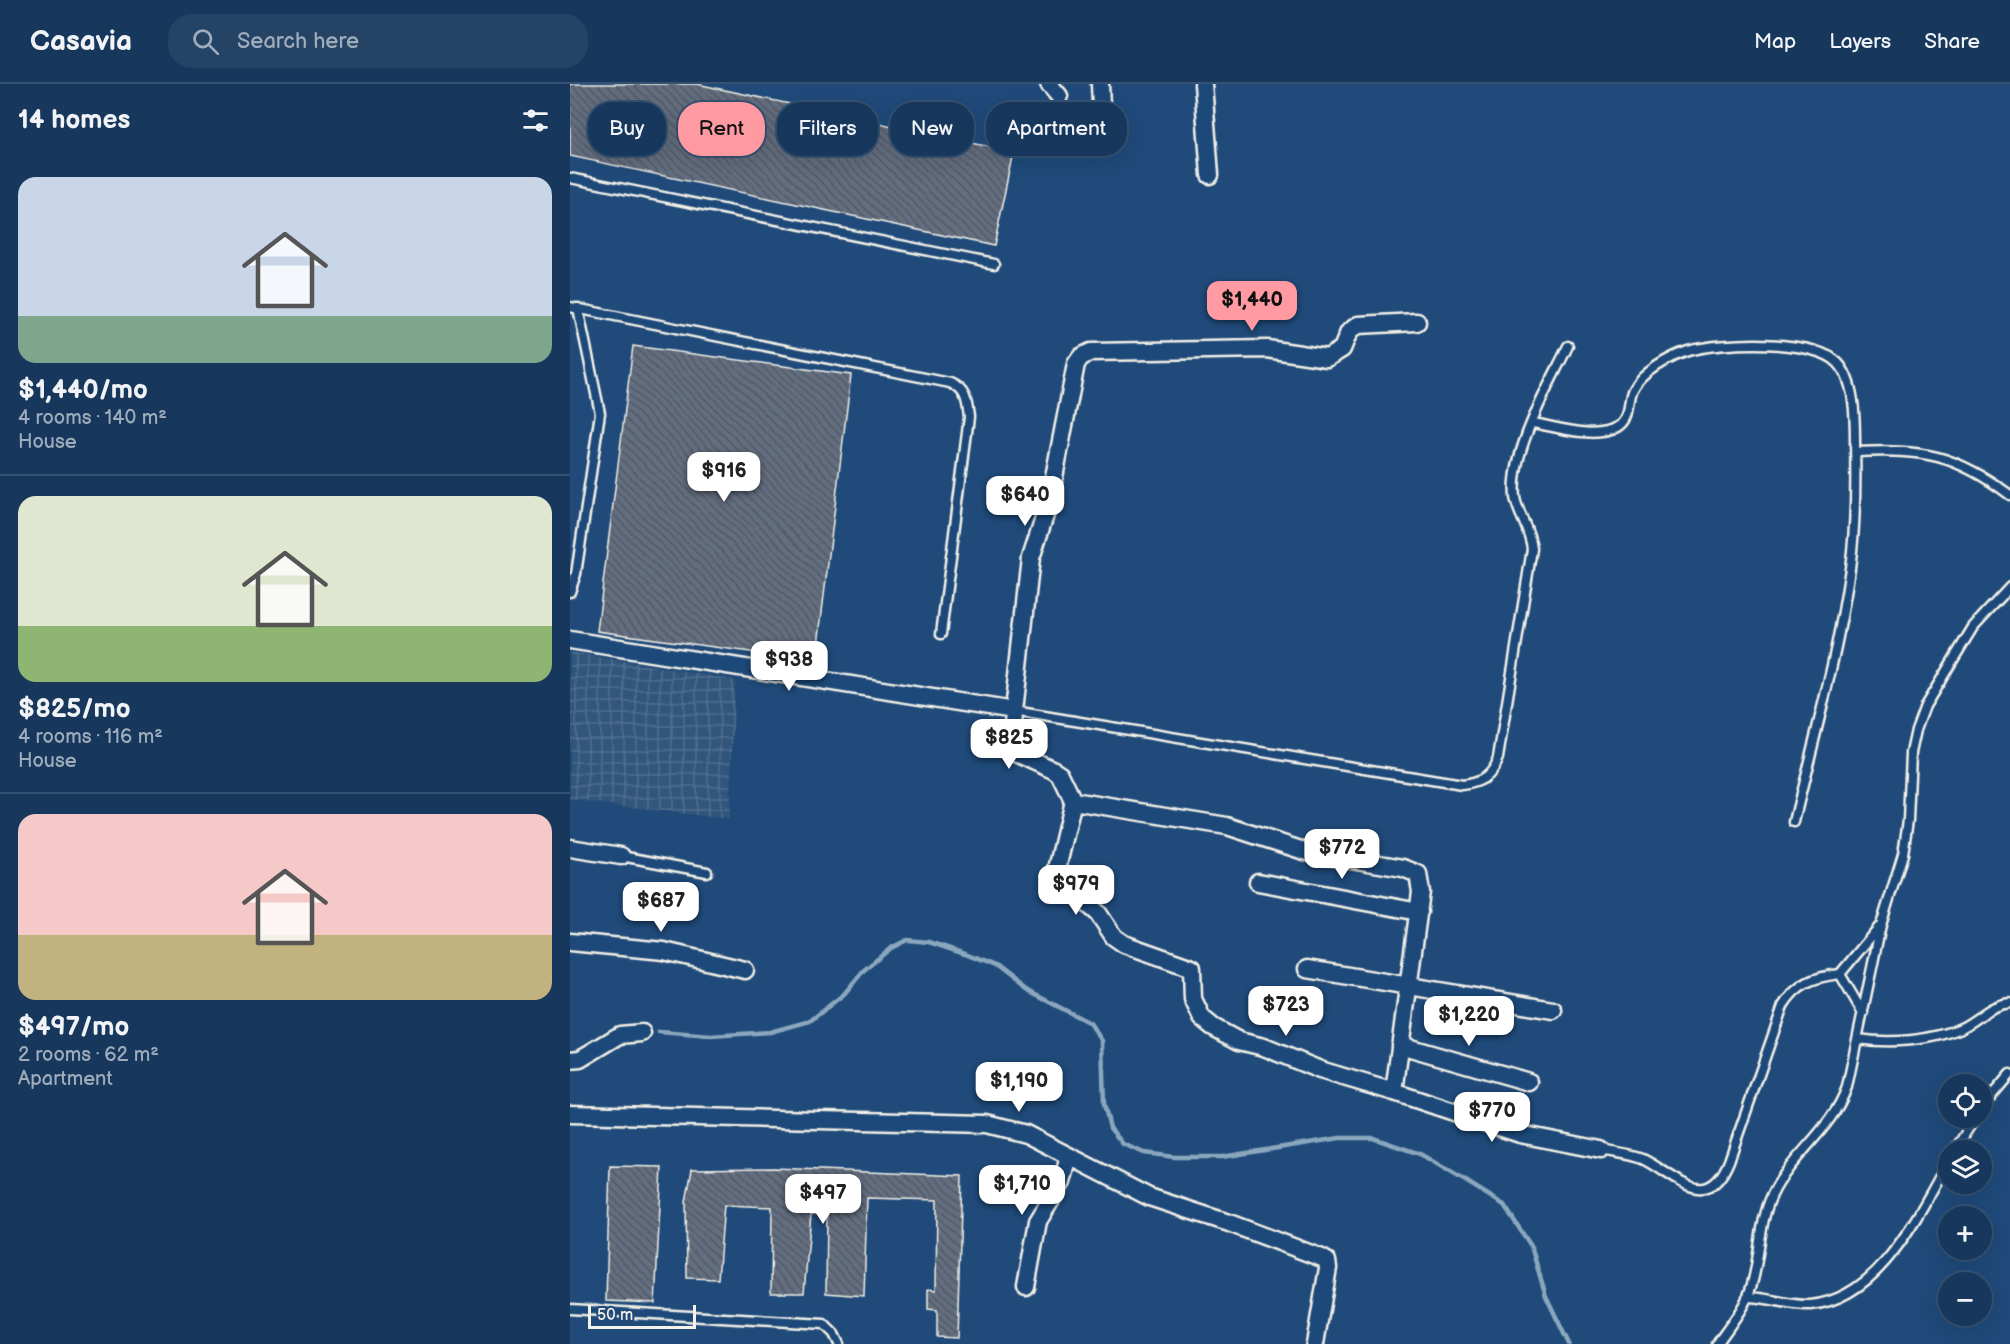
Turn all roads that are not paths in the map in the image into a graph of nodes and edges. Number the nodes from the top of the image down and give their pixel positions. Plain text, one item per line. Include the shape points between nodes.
1 (1100, 84) edge
2 (1203, 84) edge
3 (1101, 102) edge
4 (1210, 175) dead end
5 (570, 178) edge
6 (994, 264) dead end
7 (574, 308) edge
8 (1417, 322) dead end
9 (1568, 346) dead end
10 (1533, 423) junction
11 (1856, 452) junction
12 (2010, 495) edge
13 (2010, 587) edge
14 (570, 592) edge
15 (941, 634) dead end
16 (570, 640) edge
17 (1014, 711) junction
18 (1073, 801) junction
19 (1794, 822) dead end
20 (570, 848) edge
21 (621, 856) joint
22 (707, 872) dead end
23 (1258, 882) dead end
24 (1419, 912) junction
25 (1881, 925) junction
26 (570, 942) edge
27 (1307, 969) dead end
28 (745, 970) dead end
29 (1840, 974) junction
30 (1409, 986) junction
31 (2010, 1003) edge
32 (1553, 1010) dead end
33 (1863, 1013) junction
34 (642, 1034) dead end
35 (1858, 1039) junction
36 (1400, 1045) junction
37 (570, 1060) edge
38 (2010, 1074) edge
39 (1529, 1082) dead end
40 (1394, 1092) junction
41 (1992, 1095) edge
42 (570, 1114) edge
43 (1601, 1150) joint
44 (1069, 1157) junction
45 (1938, 1179) edge
46 (1026, 1287) dead end
47 (1747, 1297) junction
48 (570, 1309) edge
49 (839, 1344) edge
50 (1315, 1344) edge
51 (1717, 1344) edge

1 - 3 street
2 - 4 street
5 - 6 lane
7 - 14 lane via 600,413
7 - 15 lane via 960,388 967,399 969,417
8 - 17 street via 1358,325 1349,332 1342,350 1327,358 1267,349 1091,352 1081,357 1076,364 1049,503 1031,558
9 - 10 lane
10 - 11 lane via 1576,430 1618,427 1626,420 1633,390 1644,377 1688,351 1746,344 1801,347 1838,362 1847,378
10 - 17 lane via 1514,488 1515,500 1530,532 1530,560 1498,758 1486,777 1476,783 1462,785
11 - 12 lane via 1895,450 1951,459
11 - 19 lane via 1850,569
13 - 25 lane via 1973,627 1925,706 1911,753 1903,854
16 - 17 street
17 - 18 street via 1012,749 1060,774
18 - 24 street via 1227,826 1304,852 1412,870 1421,879
18 - 40 street via 1057,868 1061,881 1098,913 1114,937 1124,944 1192,968 1193,999 1202,1018 1239,1041
20 - 21 street
21 - 22 lane
23 - 24 street
24 - 30 street
25 - 29 lane
25 - 33 lane
26 - 28 street via 664,951
27 - 30 street
29 - 33 lane
29 - 43 lane via 1804,982 1783,1006 1729,1161 1716,1185 1690,1186 1643,1160
30 - 32 street
30 - 36 street
31 - 35 lane via 1995,1005 1962,1028 1932,1036
33 - 35 lane
34 - 37 street via 620,1035 580,1059
35 - 47 lane via 1841,1104 1772,1196
36 - 39 street
36 - 40 street
38 - 41 lane
40 - 43 street via 1520,1134
42 - 44 street via 987,1124 1026,1134
44 - 46 street via 1062,1182 1038,1221
44 - 50 street via 1149,1197 1229,1222 1322,1258 1328,1268
45 - 47 lane via 1901,1242 1883,1265 1856,1287 1813,1305
47 - 51 lane
48 - 49 lane via 824,1324

